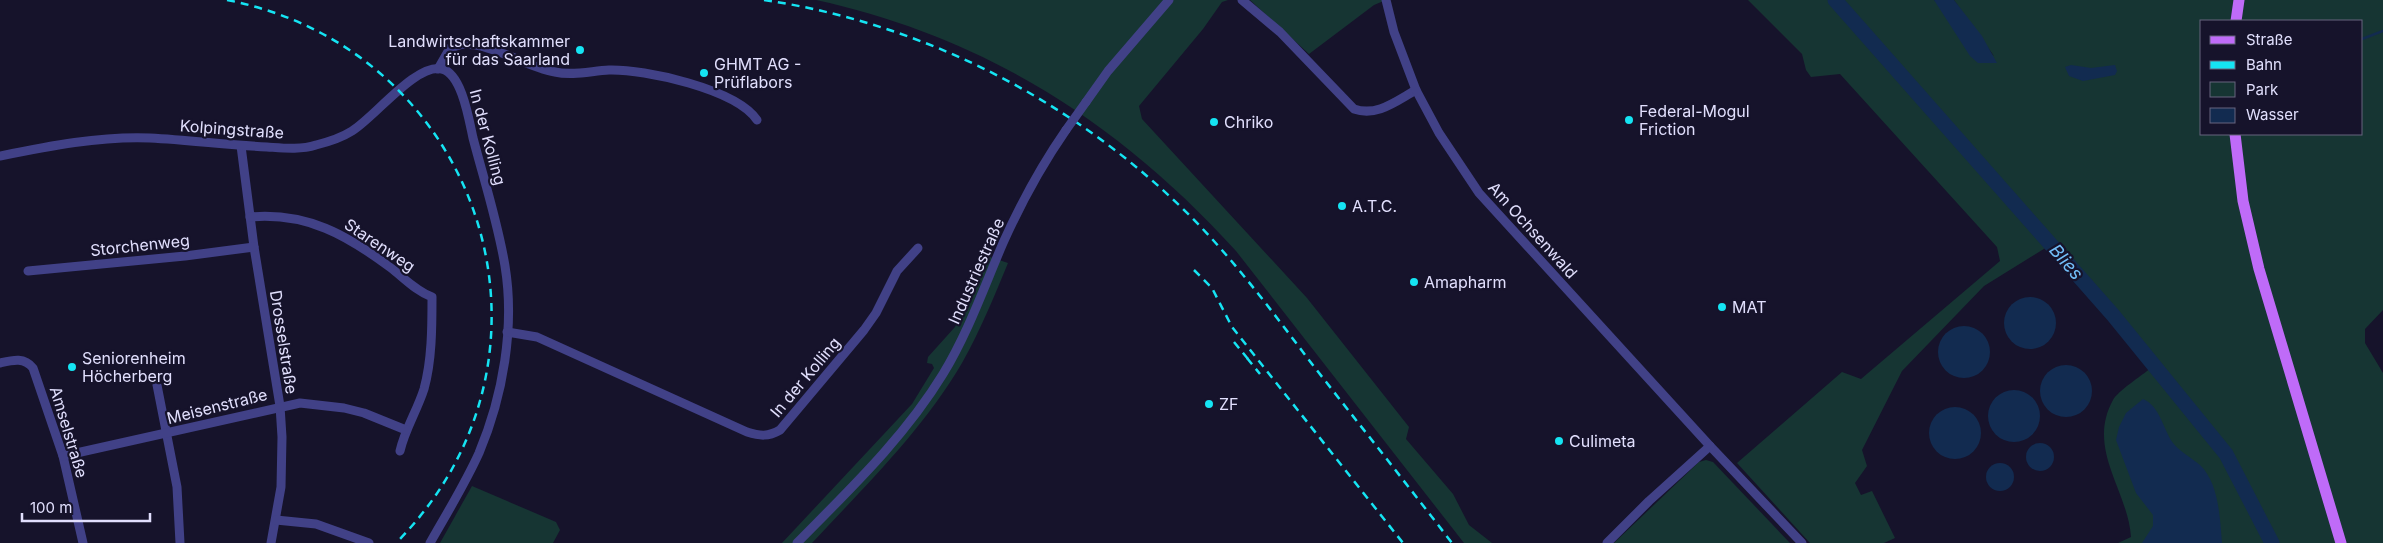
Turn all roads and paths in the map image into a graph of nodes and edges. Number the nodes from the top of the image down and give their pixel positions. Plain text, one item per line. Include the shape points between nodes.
1 (1169, 0) edge
2 (1242, 0) edge
3 (1386, 0) edge
4 (2239, 0) edge
5 (2236, 20) edge
6 (438, 69) junction
7 (1416, 90) junction
8 (757, 120) dead end
9 (2235, 135) edge
10 (241, 146) junction
11 (0, 156) edge
12 (250, 217) junction
13 (254, 247) junction
14 (918, 248) dead end
15 (28, 271) dead end
16 (507, 332) junction
17 (0, 363) edge
18 (157, 386) dead end
19 (280, 406) junction
20 (406, 430) junction
21 (168, 434) junction
22 (1710, 446) junction
23 (400, 451) dead end
24 (63, 456) junction
25 (276, 520) junction
26 (83, 543) edge
27 (180, 543) edge
28 (270, 543) edge
29 (369, 543) edge
30 (430, 543) edge
31 (797, 543) edge
32 (1607, 543) edge
33 (1802, 543) edge
34 (2341, 543) edge

1 - 31 street, Industriestraße, bridge via 1108,71 1032,183 964,335 925,402 874,464
2 - 7 street via 1280,32 1354,109 1379,111
3 - 7 street, Am Ochsenwald via 1394,32
4 - 5 main road
6 - 8 street via 450,48 476,45 558,73 608,70 656,75 732,100
6 - 10 street, Kolpingstraße via 422,72 353,131 336,139 299,148
6 - 16 street, In der Kolling via 450,73 459,86 498,232 505,268
7 - 22 street, Am Ochsenwald via 1479,193
9 - 34 main road via 2243,201 2259,269
10 - 11 street, Kolpingstraße via 128,138
10 - 12 street, Drosselstraße
12 - 13 street, Drosselstraße
12 - 20 street, Starenweg via 300,218 334,231 432,297 428,367 419,403
13 - 15 street, Storchenweg
13 - 19 street, Drosselstraße
14 - 16 street, In der Kolling via 897,271 864,330 773,435 746,432 537,337
16 - 30 street, In der Kolling via 499,390 486,432 467,476
17 - 24 street, Amselstraße via 19,360 28,362 33,368
18 - 21 street
19 - 20 street, Meisenstraße via 300,403 344,408
19 - 21 street, Meisenstraße
19 - 25 street, Drosselstraße via 282,464
20 - 23 street
21 - 24 street, Meisenstraße
21 - 27 street via 177,487
22 - 32 street
22 - 33 street, Am Ochsenwald
24 - 26 street, Amselstraße
25 - 28 street, Drosselstraße
25 - 29 street via 316,524

